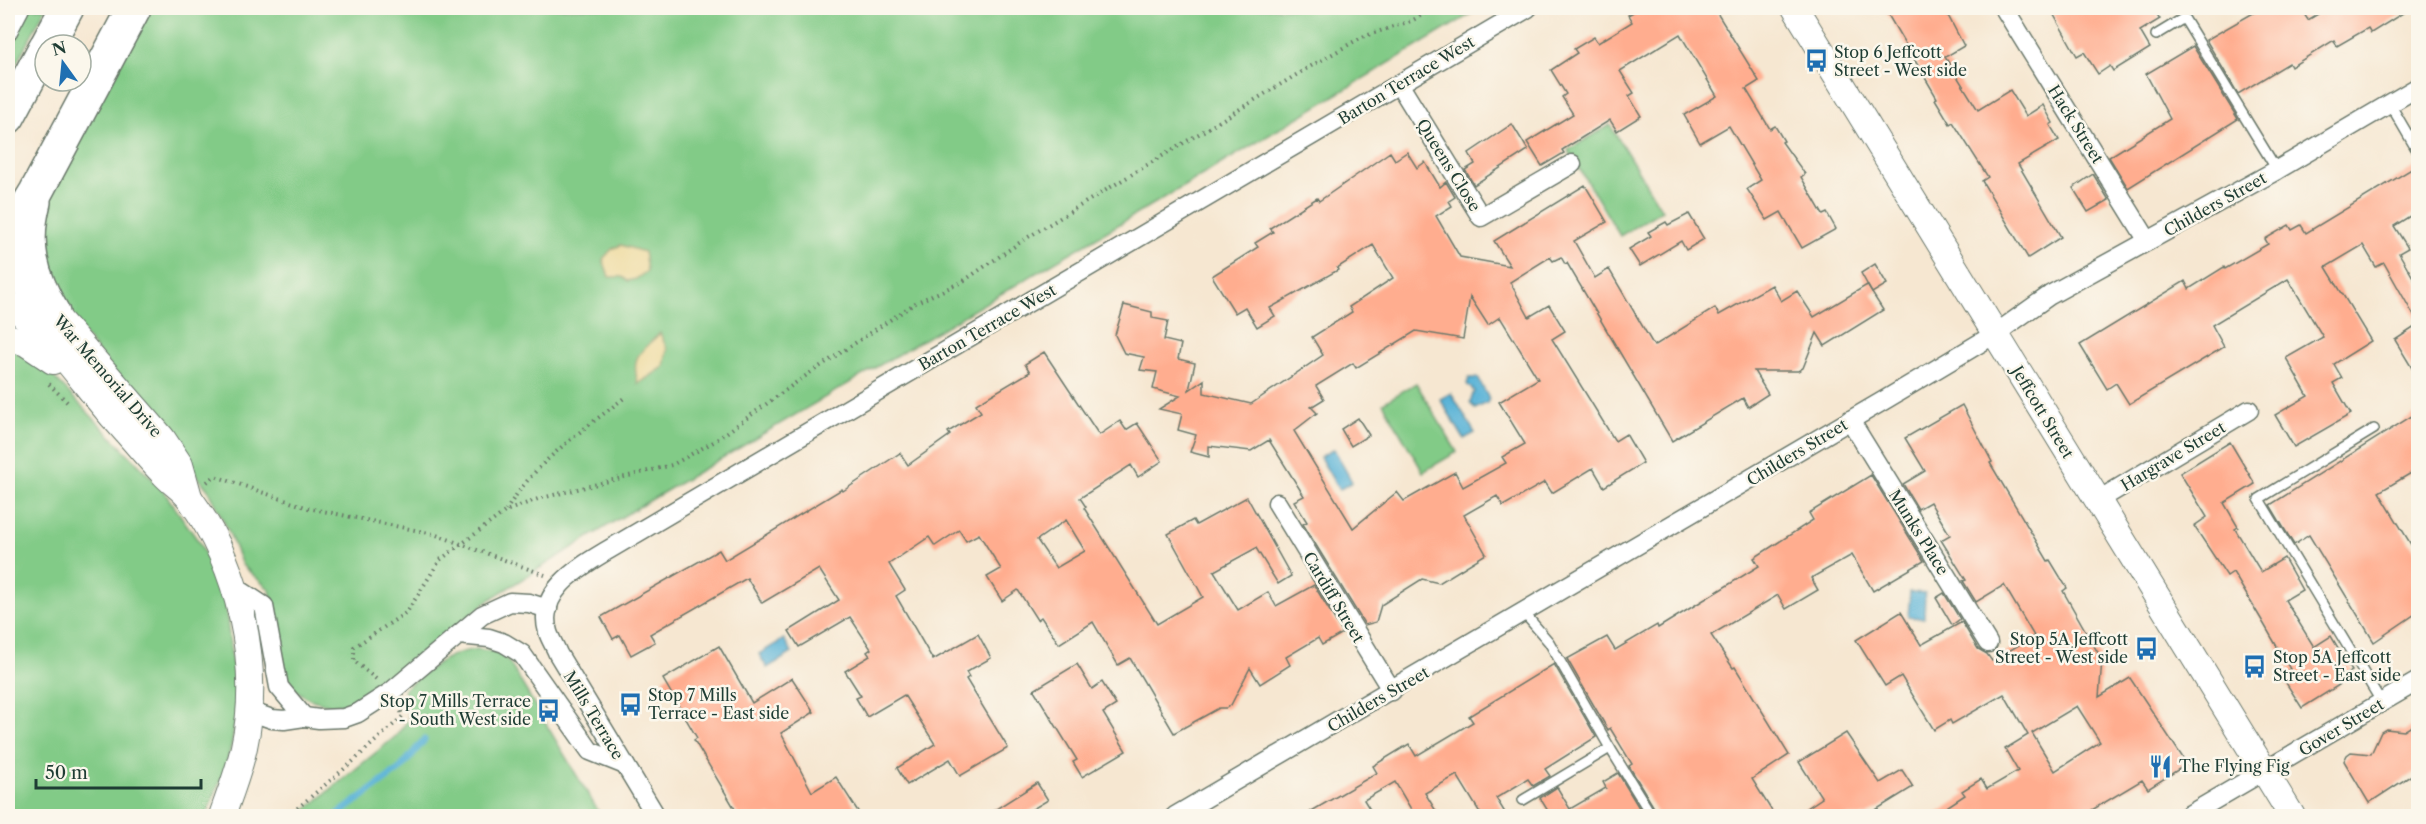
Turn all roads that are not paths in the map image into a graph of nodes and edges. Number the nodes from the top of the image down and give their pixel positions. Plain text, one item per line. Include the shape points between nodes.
1 (20, 8) edge
2 (67, 8) edge
3 (134, 8) edge
4 (1528, 8) edge
5 (1795, 8) edge
6 (2004, 8) edge
7 (8, 31) edge
8 (54, 33) edge
9 (2156, 35) dead end
10 (33, 71) edge
11 (1400, 84) junction
12 (2418, 87) edge
13 (2390, 104) junction
14 (8, 117) edge
15 (2418, 152) edge
16 (1572, 164) dead end
17 (2277, 170) junction
18 (36, 192) junction
19 (8, 238) edge
20 (2148, 241) junction
21 (8, 268) edge
22 (8, 303) edge
23 (53, 313) junction
24 (1995, 334) junction
25 (8, 337) edge
26 (79, 378) junction
27 (2249, 410) dead end
28 (1850, 420) junction
29 (2374, 429) dead end
30 (195, 491) junction
31 (2097, 501) junction
32 (1277, 503) dead end
33 (232, 585) junction
34 (548, 609) junction
35 (1524, 613) junction
36 (459, 635) junction
37 (1988, 643) dead end
38 (2418, 681) edge
39 (1392, 691) junction
40 (2382, 703) junction
41 (249, 711) junction
42 (304, 717) junction
43 (1610, 748) junction
44 (625, 765) junction
45 (2264, 773) junction
46 (1523, 800) dead end
47 (222, 816) edge
48 (656, 816) edge
49 (1175, 816) edge
50 (1652, 816) edge
51 (2187, 816) edge
52 (2292, 816) edge

1 - 7 street
2 - 8 highway
3 - 18 highway
4 - 11 street, Barton Terrace West
5 - 24 street, Jeffcott Street
6 - 20 street, Hack Street
9 - 17 lane via 2184,18
10 - 14 highway
11 - 16 street, Queens Close via 1481,217
11 - 34 street, Barton Terrace West via 573,571
12 - 13 street, Childers Street
13 - 15 lane
13 - 17 street, Childers Street
17 - 20 street, Childers Street
18 - 19 highway
18 - 23 highway via 28,249 39,290
20 - 24 street, Childers Street via 2050,295
21 - 23 street, War Memorial Drive
22 - 26 street, War Memorial Drive via 66,357
23 - 30 street, War Memorial Drive via 162,438
24 - 28 street, Childers Street
24 - 31 street, Jeffcott Street
25 - 26 street via 26,343
26 - 30 street, War Memorial Drive via 165,475
27 - 31 street, Hargrave Street
28 - 35 street, Childers Street
28 - 37 street, Munks Place
29 - 40 lane via 2259,499
30 - 33 street, War Memorial Drive
31 - 45 street, Jeffcott Street
32 - 39 street, Cardiff Street
33 - 41 street, War Memorial Drive via 248,646
33 - 42 street via 264,606 279,687
34 - 36 street via 510,602 482,615
34 - 44 street, Mills Terrace via 548,633 558,654
35 - 39 street, Childers Street
35 - 43 lane via 1549,642
36 - 42 street via 392,691 358,713 332,719
36 - 44 street via 489,638 522,654 590,751
38 - 40 street, Gover Street
39 - 49 street, Childers Street
40 - 45 street, Gover Street
41 - 42 street via 272,719
41 - 47 street, War Memorial Drive via 244,746
43 - 46 lane
43 - 50 lane
44 - 48 street, Mills Terrace
45 - 51 street, Gover Street
45 - 52 street, Jeffcott Street

